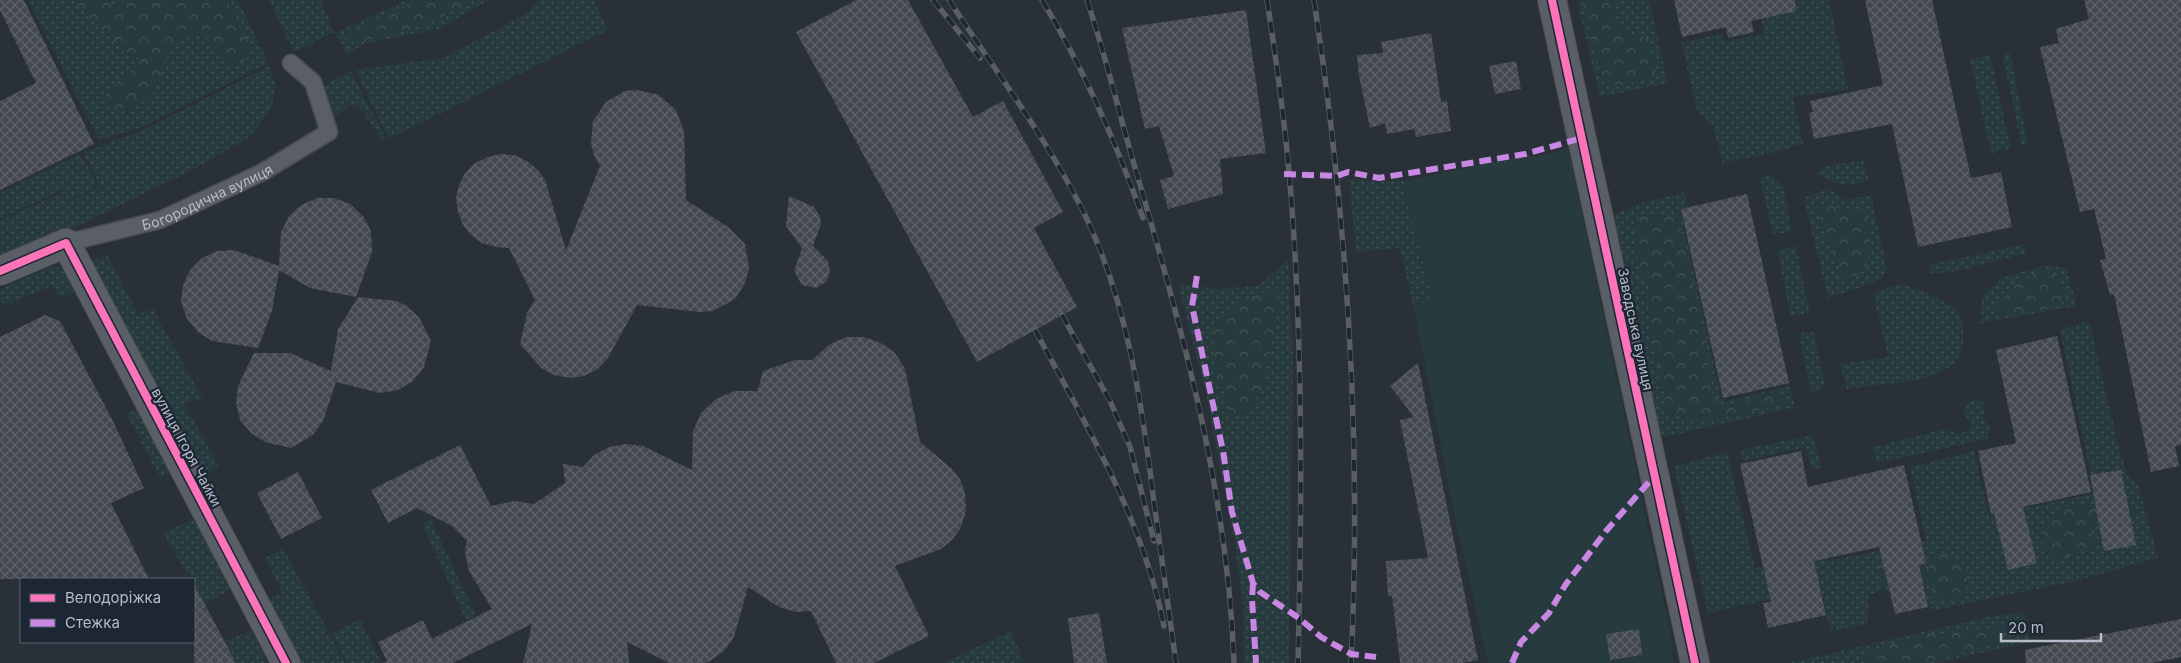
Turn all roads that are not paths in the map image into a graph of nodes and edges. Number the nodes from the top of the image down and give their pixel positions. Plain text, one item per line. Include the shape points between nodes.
1 (1552, 0) edge
2 (291, 63) dead end
3 (66, 243) junction
4 (0, 271) edge
5 (286, 663) edge
6 (1695, 663) edge

1 - 6 street, Заводська вулиця
2 - 3 lane, Богородична вулиця via 313,82 329,132 261,172 160,220
3 - 4 street, Богородична вулиця
3 - 5 street, вулиця Ігоря Чайки

